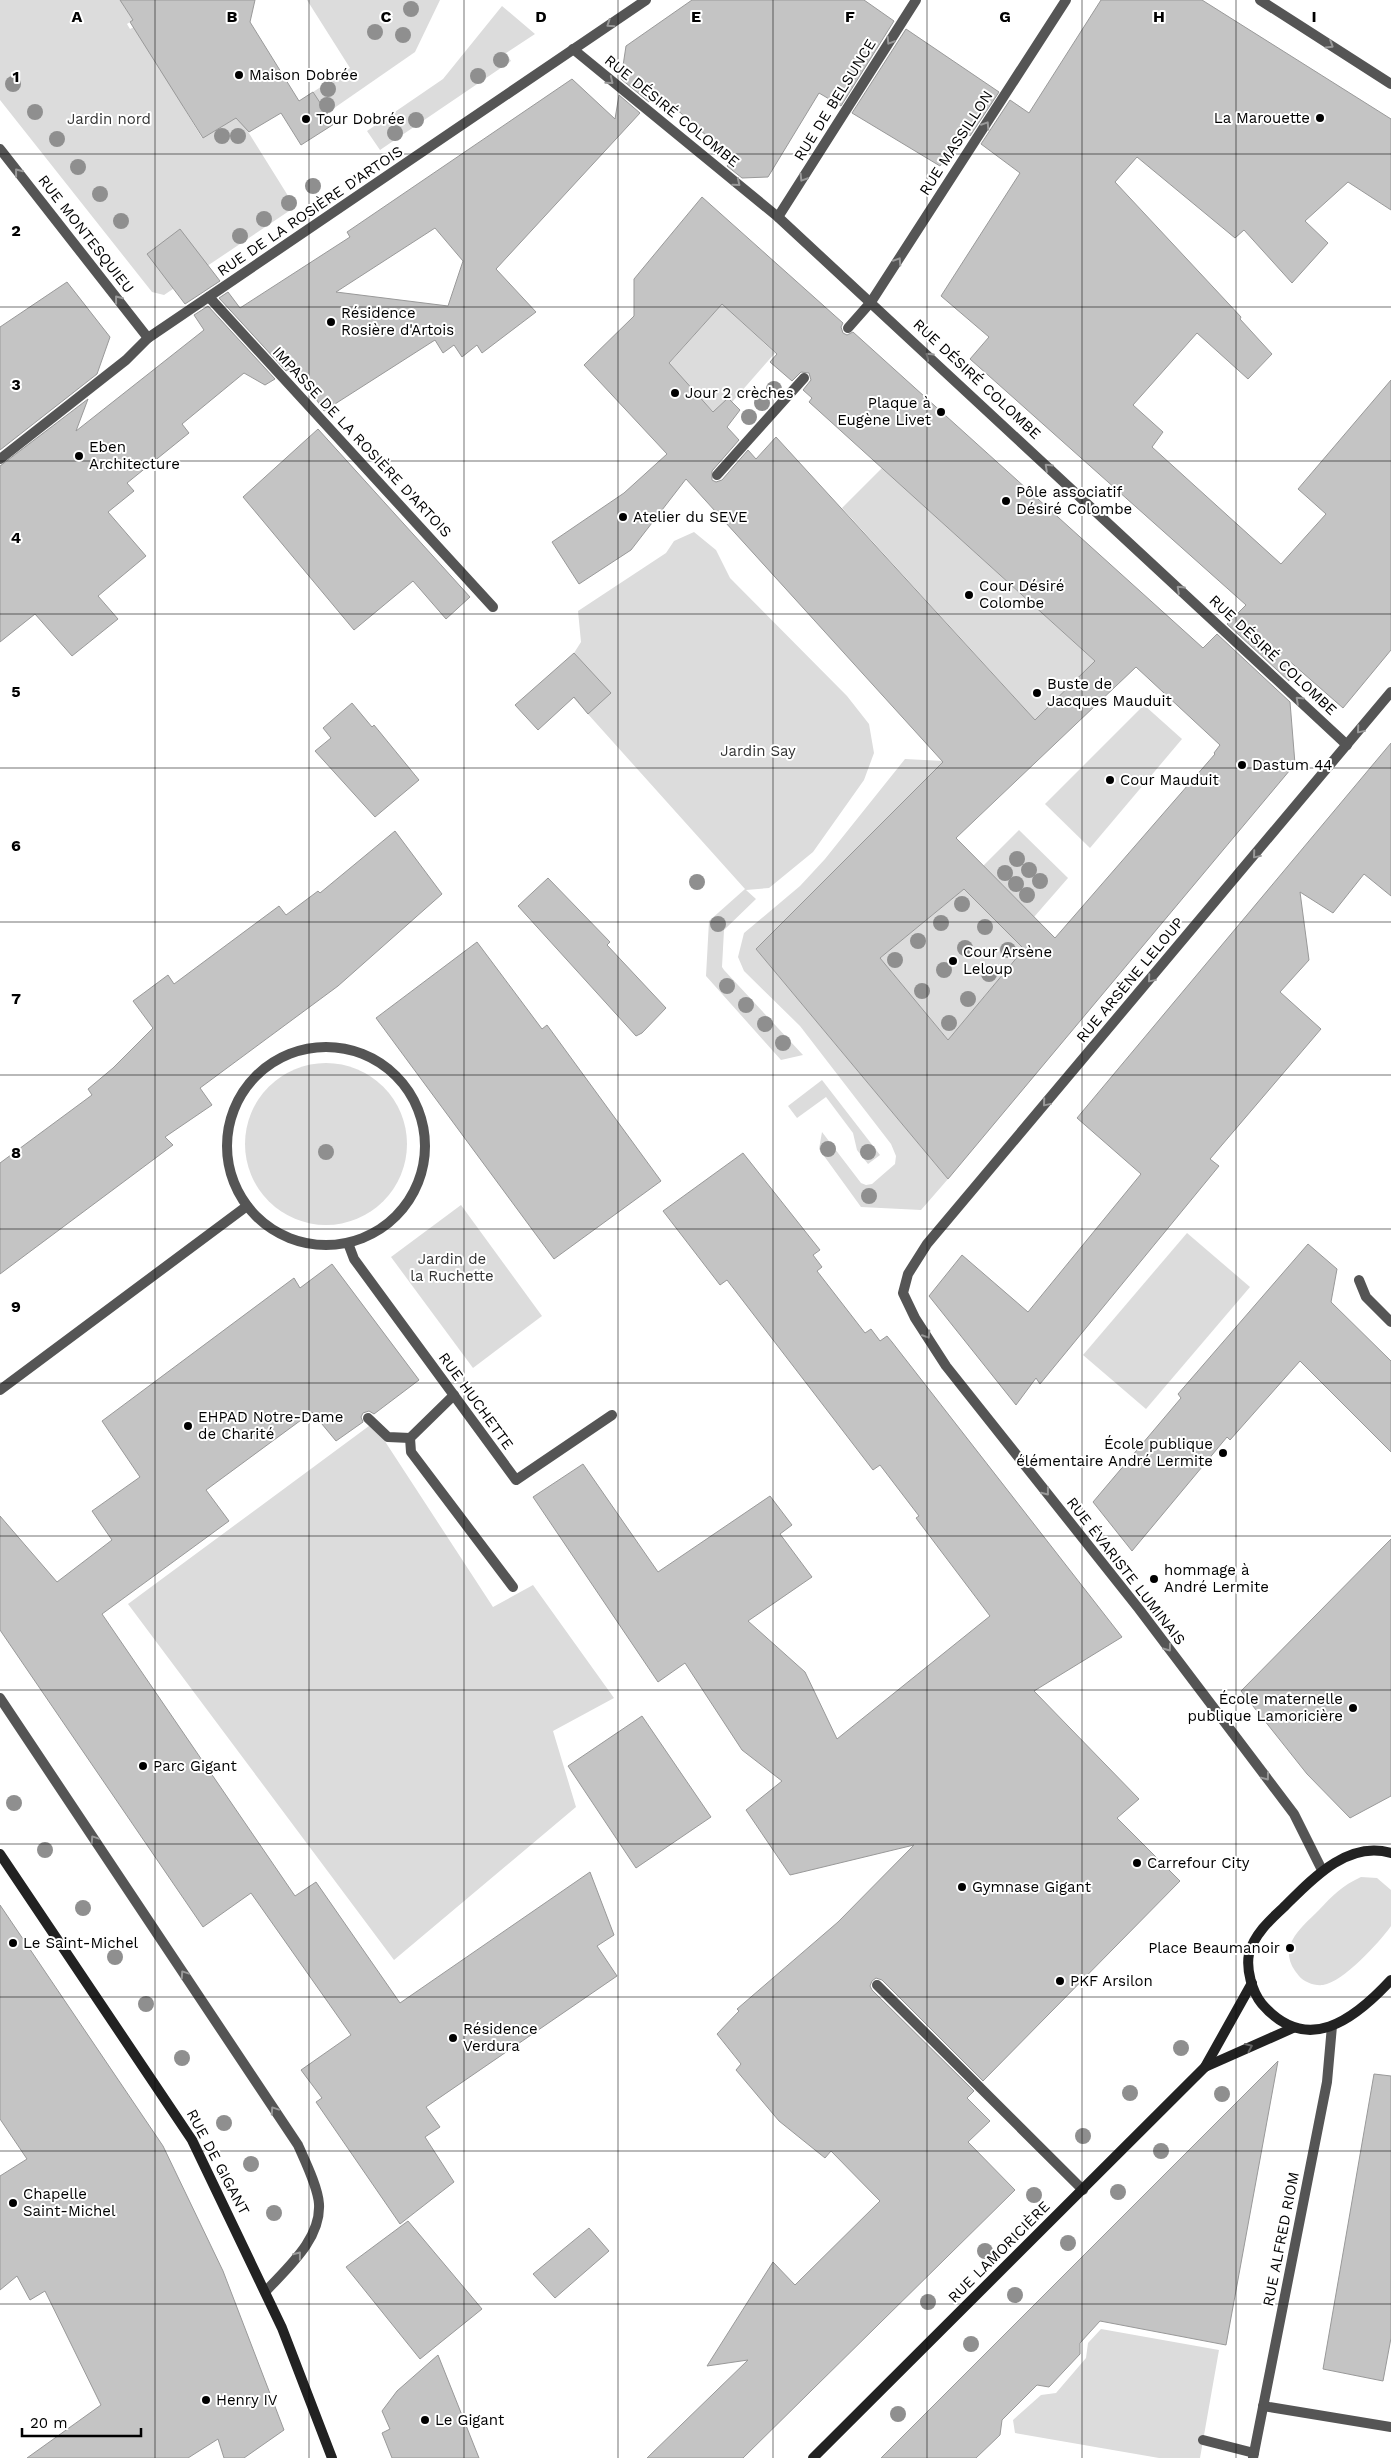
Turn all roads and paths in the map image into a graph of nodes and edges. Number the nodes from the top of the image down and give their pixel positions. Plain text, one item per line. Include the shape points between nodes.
1 (646, 0) edge
2 (916, 0) edge
3 (1066, 0) edge
4 (1260, 0) edge
5 (574, 49) junction
6 (1391, 84) edge
7 (0, 149) edge
8 (778, 217) junction
9 (209, 297) junction
10 (871, 302) junction
11 (848, 328) dead end
12 (148, 338) junction
13 (804, 378) dead end
14 (0, 459) edge
15 (717, 475) dead end
16 (493, 607) dead end
17 (1391, 692) edge
18 (1347, 745) junction
19 (247, 1206) junction
20 (348, 1243) junction
21 (1359, 1280) dead end
22 (903, 1293) joint
23 (1391, 1322) edge
24 (0, 1390) edge
25 (454, 1395) junction
26 (612, 1415) dead end
27 (368, 1418) dead end
28 (410, 1438) junction
29 (513, 1587) dead end
30 (0, 1698) edge
31 (1390, 1852) edge
32 (0, 1854) edge
33 (1322, 1870) junction
34 (1391, 1980) edge
35 (1252, 1983) junction
36 (877, 1985) dead end
37 (1332, 2026) junction
38 (1293, 2028) junction
39 (1205, 2066) junction
40 (1083, 2190) junction
41 (266, 2291) junction
42 (1263, 2406) junction
43 (1391, 2427) edge
44 (1203, 2440) dead end
45 (1254, 2455) edge
46 (332, 2458) edge
47 (813, 2458) edge

1 -> 5 street, RUE DE LA ROSIÈRE D'ARTOIS
2 -> 8 street, RUE DE BELSUNCE
10 -> 3 street, RUE MASSILLON
4 -> 6 street
5 -> 8 street, RUE DÉSIRÉ COLOMBE
5 - 9 street, RUE DE LA ROSIÈRE D'ARTOIS
12 -> 7 street, RUE MONTESQUIEU
8 - 10 street, RUE DÉSIRÉ COLOMBE
9 - 12 street, RUE DE LA ROSIÈRE D'ARTOIS
9 - 16 street, IMPASSE DE LA ROSIÈRE D'ARTOIS
10 - 11 street, RUE MASSILLON
18 -> 10 street, RUE DÉSIRÉ COLOMBE
12 - 14 street, RUE DE LA ROSIÈRE D'ARTOIS via 126,360
13 - 15 street
17 -> 18 street, RUE ARSÈNE LELOUP
18 -> 22 street, RUE ARSÈNE LELOUP via 927,1244 908,1274
19 - 20 street via 267,1225 292,1239 320,1245
19 - 20 street via 232,1177 227,1145 232,1114 247,1085 270,1063 300,1050 332,1046 363,1054 390,1070 411,1095 423,1125 425,1157 417,1186 400,1212 377,1231
19 - 24 street
20 - 25 street, RUE HUCHETTE via 354,1259
21 - 23 street via 1366,1297
22 -> 33 street, RUE ÉVARISTE LUMINAIS via 946,1366 1139,1609 1294,1814
25 - 26 street, RUE HUCHETTE via 516,1480
25 - 28 street
27 - 28 street via 388,1437
28 - 29 street via 411,1452
41 -> 30 street via 315,2232 319,2218 320,2203 298,2146
31 - 33 main road via 1374,1850 1353,1854
32 - 41 main road, RUE DE GIGANT via 192,2140
33 - 35 main road via 1264,1926 1255,1940 1249,1954
34 - 37 main road via 1352,2016
35 - 38 main road via 1258,1999 1272,2016
35 - 39 main road, RUE LAMORICIÈRE
36 - 40 street
37 - 38 main road via 1313,2031
37 - 42 street, RUE ALFRED RIOM via 1327,2082
39 -> 38 main road, RUE LAMORICIÈRE
39 - 40 main road, RUE LAMORICIÈRE
40 - 47 main road, RUE LAMORICIÈRE
41 - 46 main road, RUE DE GIGANT
42 - 43 street
42 - 45 street, RUE ALFRED RIOM
44 - 45 street

